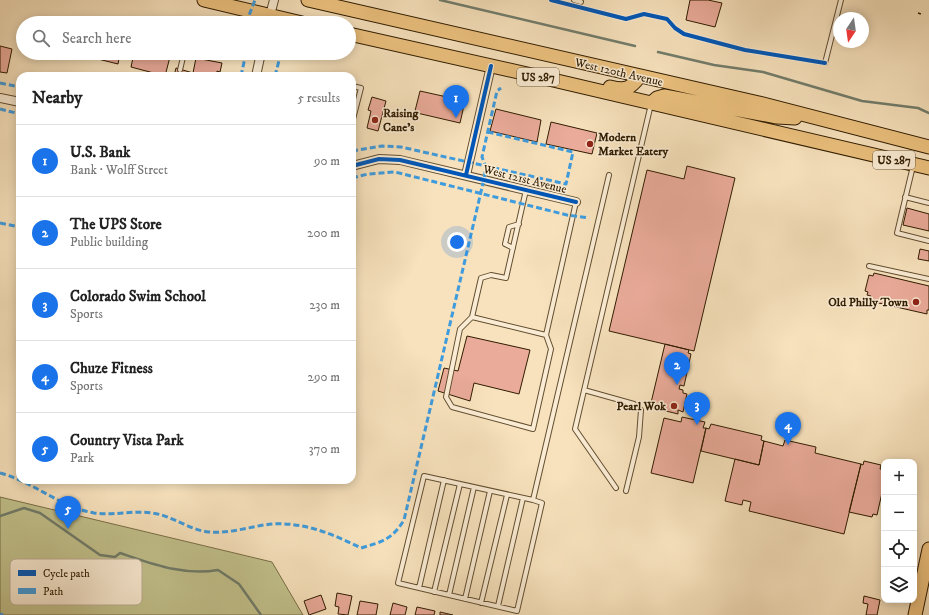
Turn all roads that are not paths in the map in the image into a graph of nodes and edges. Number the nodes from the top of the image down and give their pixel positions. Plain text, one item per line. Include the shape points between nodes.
1 (204, 0) edge
2 (274, 0) edge
3 (308, 0) edge
4 (574, 0) edge
5 (841, 0) edge
6 (580, 2) dead end
7 (259, 16) edge
8 (270, 16) edge
9 (356, 36) edge
10 (182, 60) edge
11 (259, 60) edge
12 (825, 63) dead end
13 (493, 66) junction
14 (180, 70) dead end
15 (257, 72) edge
16 (640, 76) junction
17 (356, 87) edge
18 (0, 98) edge
19 (16, 102) edge
20 (651, 103) junction
21 (356, 107) edge
22 (823, 119) junction
23 (928, 146) edge
24 (356, 165) edge
25 (913, 165) junction
26 (929, 168) edge
27 (466, 175) junction
28 (609, 175) dead end
29 (526, 190) junction
30 (905, 197) junction
31 (576, 202) joint
32 (929, 203) edge
33 (519, 224) junction
34 (929, 240) edge
35 (513, 248) junction
36 (869, 266) dead end
37 (929, 279) edge
38 (472, 317) junction
39 (546, 335) junction
40 (584, 390) junction
41 (444, 480) junction
42 (460, 484) junction
43 (474, 487) junction
44 (616, 488) dead end
45 (490, 491) junction
46 (626, 491) dead end
47 (507, 494) junction
48 (523, 498) junction
49 (533, 500) junction
50 (929, 549) edge
51 (419, 588) junction
52 (434, 592) junction
53 (449, 595) junction
54 (465, 599) junction
55 (481, 603) junction
56 (498, 606) junction
57 (915, 615) edge

1 - 7 main road
2 - 8 street
3 - 16 main road, West 120th Avenue / US 287
4 - 6 lane
5 - 12 lane
9 - 13 main road, West 120th Avenue / US 287
10 - 14 lane
11 - 15 street
13 - 16 main road via 514,64 621,90 631,87
13 - 20 main road, West 120th Avenue / US 287
13 - 27 street
16 - 22 main road, West 120th Avenue / US 287
17 - 21 lane via 361,88
18 - 19 street
20 - 22 main road via 664,96 778,117
20 - 25 main road, West 120th Avenue / US 287
20 - 40 lane
22 - 23 main road, West 120th Avenue / US 287
24 - 27 street, West 121st Avenue via 371,160 390,159
25 - 26 main road, West 120th Avenue / US 287
25 - 30 lane
27 - 29 street, West 121st Avenue
28 - 49 lane
29 - 31 street, West 121st Avenue
29 - 33 lane
30 - 32 lane
30 - 34 lane via 897,233
31 - 39 lane
33 - 35 lane
33 - 35 lane via 509,227 505,244
35 - 38 lane via 506,278 481,278
36 - 37 lane
38 - 39 lane
38 - 39 lane via 460,329 446,397 452,408 533,429 551,349
40 - 44 lane via 575,429
40 - 46 lane via 634,404 641,410 639,437
41 - 42 lane
41 - 51 lane
41 - 51 lane via 424,476 398,583
42 - 43 lane
42 - 52 lane
43 - 45 lane
43 - 53 lane
45 - 47 lane
45 - 54 lane
47 - 48 lane
47 - 55 lane
48 - 49 lane
48 - 56 lane
49 - 56 lane via 542,503 517,611
50 - 57 main road
51 - 52 lane
52 - 53 lane
53 - 54 lane
54 - 55 lane
55 - 56 lane

